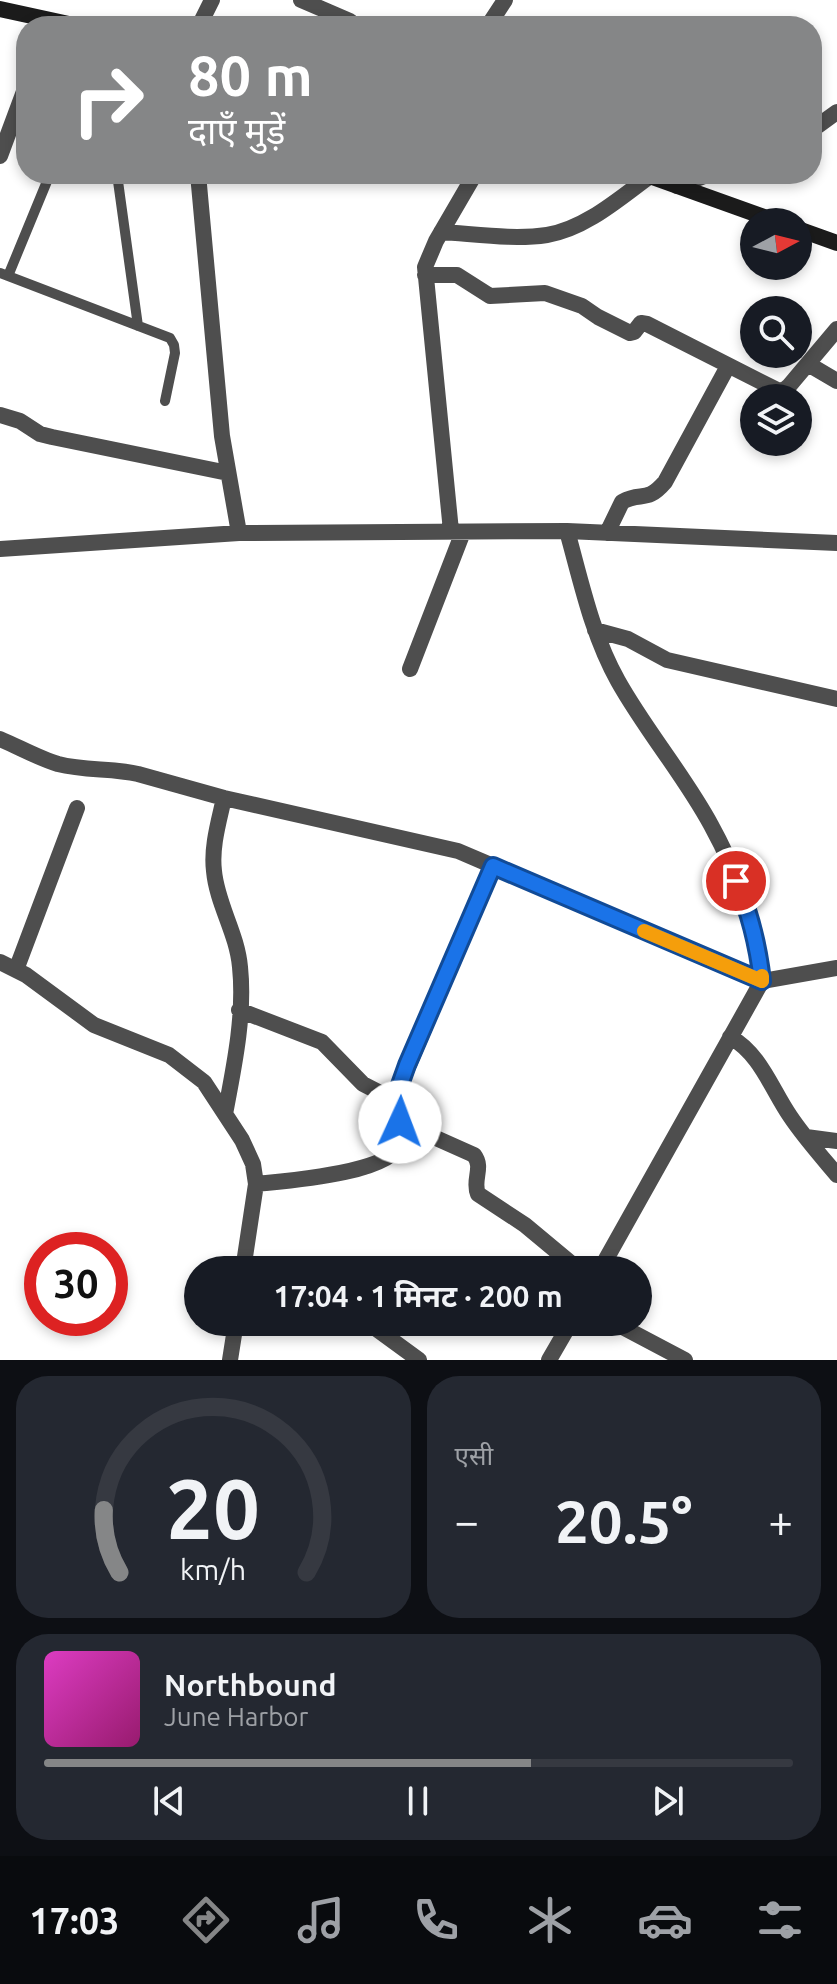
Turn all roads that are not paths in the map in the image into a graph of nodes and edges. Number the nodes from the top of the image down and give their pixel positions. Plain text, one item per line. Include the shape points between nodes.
1 (301, 0) edge
2 (0, 9) edge
3 (25, 16) edge
4 (338, 16) edge
5 (16, 113) edge
6 (0, 156) edge
7 (45, 184) edge
8 (118, 184) edge
9 (199, 184) edge
10 (469, 184) edge
11 (635, 184) edge
12 (672, 184) edge
13 (682, 184) edge
14 (677, 186) junction
15 (740, 208) edge
16 (441, 232) junction
17 (812, 234) edge
18 (837, 243) edge
19 (4, 275) edge
20 (425, 275) junction
21 (138, 326) junction
22 (837, 329) edge
23 (812, 359) edge
24 (728, 366) junction
25 (812, 366) edge
26 (804, 368) edge
27 (837, 381) edge
28 (165, 401) dead end
29 (0, 415) edge
30 (228, 473) junction
31 (567, 531) junction
32 (457, 532) junction
33 (239, 533) junction
34 (607, 533) junction
35 (837, 543) edge
36 (0, 549) edge
37 (595, 630) junction
38 (410, 669) dead end
39 (837, 699) edge
40 (0, 739) edge
41 (224, 798) junction
42 (77, 808) dead end
43 (493, 866) junction
44 (0, 962) edge
45 (837, 968) edge
46 (16, 970) junction
47 (762, 981) junction
48 (239, 1010) junction
49 (730, 1037) junction
50 (396, 1101) junction
51 (225, 1114) junction
52 (400, 1122) junction
53 (806, 1137) junction
54 (837, 1141) edge
55 (837, 1175) edge
56 (256, 1184) junction
57 (245, 1256) edge
58 (562, 1256) edge
59 (608, 1256) edge
60 (234, 1336) edge
61 (386, 1336) edge
62 (563, 1336) edge
63 (640, 1336) edge
64 (230, 1360) edge
65 (419, 1360) edge
66 (549, 1360) edge
67 (685, 1360) edge

1 - 4 street
2 - 3 main road
5 - 6 street
7 - 19 lane
8 - 21 lane
9 - 30 street
10 - 16 street
11 - 16 street via 600,210 550,234
12 - 14 main road
13 - 14 street
14 - 15 main road
16 - 20 street via 427,257
17 - 18 main road
19 - 21 lane
20 - 24 street via 457,275 490,296 545,293 630,333 647,324
20 - 32 street
21 - 28 lane via 170,338 174,345
22 - 23 street
24 - 26 street via 783,391
24 - 34 street via 665,482 647,498 622,502
25 - 27 street
29 - 30 street via 40,434
30 - 33 street
31 - 32 street
31 - 34 street
31 - 37 street
32 - 33 street
32 - 38 street
33 - 36 street
34 - 35 street
37 - 39 street via 628,639 667,660
37 - 47 street via 617,679 712,826 749,909
40 - 41 street via 57,764 124,771
41 - 43 street via 458,851
41 - 48 street via 214,870 239,955
42 - 46 street
43 - 47 street
43 - 50 street
44 - 46 street
45 - 47 street
46 - 51 street via 94,1025 169,1055 204,1082
47 - 49 street
48 - 50 street via 310,1035 363,1084
48 - 51 street
49 - 53 street via 742,1044
49 - 59 street
50 - 52 street
51 - 56 street via 253,1164
52 - 56 street via 401,1145 386,1159 319,1178
52 - 58 street via 474,1155 478,1194
53 - 54 street
53 - 55 street
56 - 57 street
60 - 64 street
61 - 65 street
62 - 66 street
63 - 67 street

